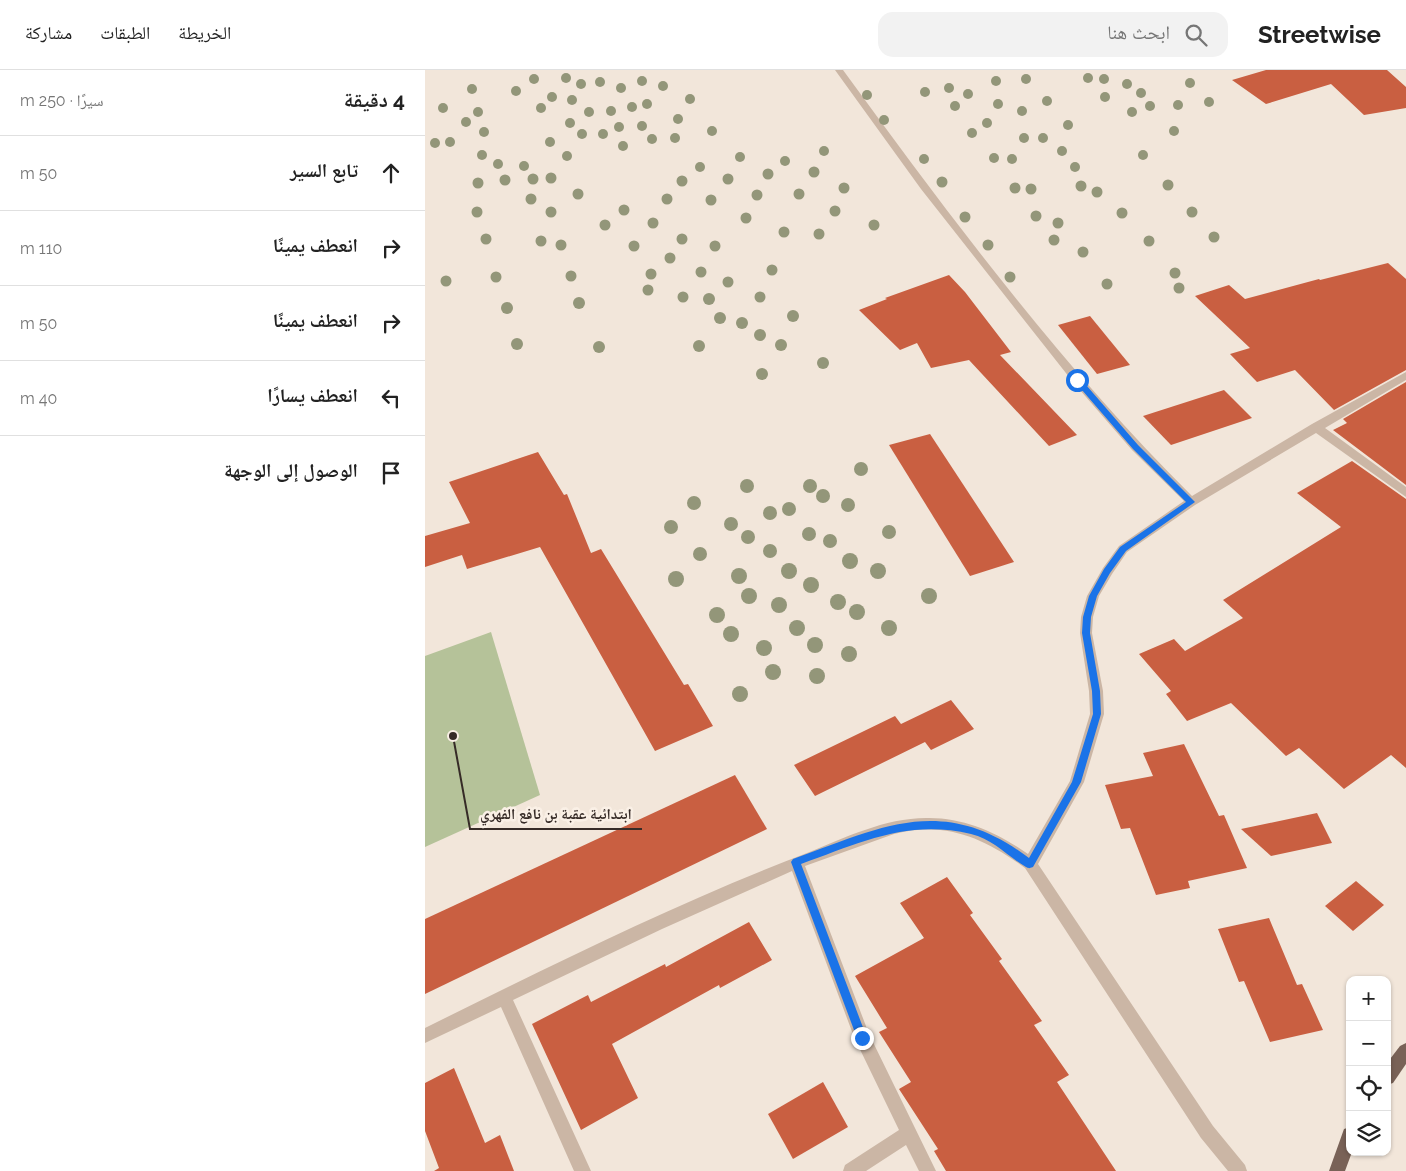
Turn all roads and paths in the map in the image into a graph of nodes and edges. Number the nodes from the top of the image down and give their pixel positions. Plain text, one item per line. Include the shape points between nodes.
1 (839, 70) edge
2 (1406, 376) edge
3 (1316, 427) junction
4 (1406, 493) edge
5 (1191, 502) junction
6 (796, 862) junction
7 (1030, 864) junction
8 (504, 997) junction
9 (425, 1036) edge
10 (1406, 1051) edge
11 (1391, 1072) edge
12 (910, 1133) junction
13 (1346, 1146) edge
14 (583, 1171) edge
15 (851, 1171) edge
16 (928, 1171) edge
17 (1239, 1171) edge
18 (1337, 1171) edge

1 - 5 street via 924,187 1077,380 1136,447
2 - 3 street
3 - 4 street
3 - 5 street
5 - 7 street via 1123,549 1093,596 1086,633 1097,714 1077,782
6 - 7 street via 908,825 941,824 974,831 1004,844
6 - 8 street
6 - 12 street via 862,1038
7 - 17 street via 1207,1132
8 - 9 street
8 - 14 street
10 - 11 main road
12 - 15 street
12 - 16 street
13 - 18 main road

